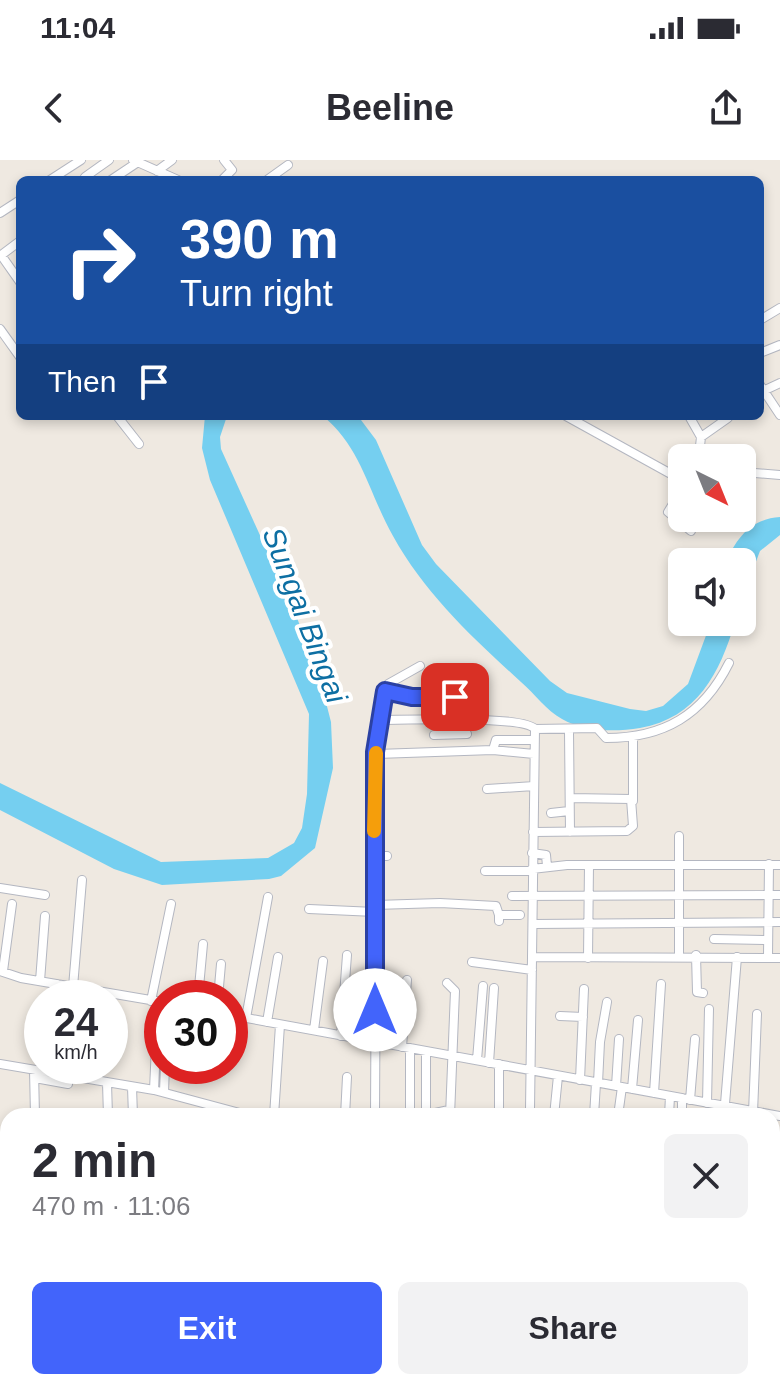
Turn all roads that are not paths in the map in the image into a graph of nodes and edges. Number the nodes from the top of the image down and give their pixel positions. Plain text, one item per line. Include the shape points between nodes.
1 (81, 160) edge
2 (109, 160) edge
3 (172, 160) edge
4 (136, 161) edge
5 (288, 165) dead end
6 (157, 171) junction
7 (56, 176) edge
8 (86, 176) edge
9 (116, 176) edge
10 (169, 176) edge
11 (273, 176) edge
12 (0, 256) edge
13 (16, 277) edge
14 (0, 329) edge
15 (16, 351) edge
16 (764, 393) edge
17 (780, 415) edge
18 (122, 420) edge
19 (574, 420) edge
20 (691, 420) edge
21 (725, 420) edge
22 (701, 437) junction
23 (139, 444) dead end
24 (700, 444) edge
25 (668, 467) edge
26 (756, 473) edge
27 (780, 475) edge
28 (729, 663) dead end
29 (420, 666) dead end
30 (385, 691) junction
31 (438, 696) junction
32 (465, 698) dead end
33 (438, 711) dead end
34 (448, 719) junction
35 (379, 720) junction
36 (535, 729) junction
37 (569, 731) junction
38 (449, 734) junction
39 (467, 734) dead end
40 (434, 735) dead end
41 (633, 736) junction
42 (533, 740) junction
43 (493, 750) junction
44 (377, 754) junction
45 (534, 754) junction
46 (534, 786) junction
47 (487, 789) dead end
48 (570, 798) junction
49 (633, 801) junction
50 (569, 811) junction
51 (551, 813) dead end
52 (533, 832) junction
53 (570, 832) junction
54 (679, 836) dead end
55 (532, 853) junction
56 (375, 856) junction
57 (387, 856) dead end
58 (678, 864) junction
59 (769, 864) junction
60 (589, 865) junction
61 (780, 865) edge
62 (547, 866) junction
63 (532, 870) junction
64 (485, 871) dead end
65 (82, 880) dead end
66 (0, 888) edge
67 (679, 893) junction
68 (768, 894) junction
69 (45, 895) dead end
70 (589, 895) junction
71 (780, 895) edge
72 (512, 896) dead end
73 (533, 896) junction
74 (268, 897) dead end
75 (12, 904) dead end
76 (171, 904) dead end
77 (375, 908) junction
78 (309, 909) dead end
79 (520, 915) dead end
80 (45, 916) dead end
81 (768, 922) junction
82 (780, 922) edge
83 (365, 923) dead end
84 (533, 924) junction
85 (589, 924) junction
86 (680, 924) junction
87 (376, 925) junction
88 (714, 939) dead end
89 (768, 940) junction
90 (203, 944) dead end
91 (347, 955) dead end
92 (679, 955) junction
93 (696, 955) junction
94 (768, 956) junction
95 (278, 957) dead end
96 (533, 957) junction
97 (737, 957) junction
98 (588, 958) junction
99 (780, 958) edge
100 (323, 961) dead end
101 (472, 962) dead end
102 (221, 964) dead end
103 (532, 970) junction
104 (1, 971) edge
105 (36, 980) edge
106 (40, 980) edge
107 (74, 980) edge
108 (160, 980) edge
109 (200, 980) edge
110 (220, 980) edge
111 (407, 980) dead end
112 (447, 983) dead end
113 (661, 984) dead end
114 (483, 986) dead end
115 (494, 988) dead end
116 (584, 989) dead end
117 (703, 993) dead end
118 (607, 1002) dead end
119 (248, 1007) edge
120 (709, 1009) dead end
121 (757, 1014) dead end
122 (560, 1016) dead end
123 (583, 1017) junction
124 (248, 1018) edge
125 (638, 1020) dead end
126 (267, 1022) junction
127 (280, 1025) junction
128 (314, 1030) junction
129 (341, 1036) junction
130 (619, 1039) dead end
131 (695, 1039) dead end
132 (374, 1043) junction
133 (406, 1048) junction
134 (426, 1051) junction
135 (450, 1055) junction
136 (477, 1060) junction
137 (489, 1063) junction
138 (0, 1064) edge
139 (499, 1064) junction
140 (24, 1071) edge
141 (531, 1071) junction
142 (558, 1076) junction
143 (347, 1077) dead end
144 (580, 1080) junction
145 (597, 1083) junction
146 (35, 1084) edge
147 (107, 1084) edge
148 (113, 1084) edge
149 (159, 1084) edge
150 (161, 1084) edge
151 (132, 1087) junction
152 (623, 1087) junction
153 (159, 1091) junction
154 (654, 1093) junction
155 (670, 1096) junction
156 (686, 1099) junction
157 (707, 1103) junction
158 (35, 1108) edge
159 (108, 1108) edge
160 (133, 1108) edge
161 (222, 1108) edge
162 (275, 1108) edge
163 (345, 1108) edge
164 (375, 1108) edge
165 (410, 1108) edge
166 (426, 1108) edge
167 (450, 1108) edge
168 (499, 1108) edge
169 (530, 1108) edge
170 (555, 1108) edge
171 (595, 1108) edge
172 (619, 1108) edge
173 (669, 1108) edge
174 (684, 1108) edge
175 (718, 1108) edge
176 (725, 1108) edge
177 (753, 1108) edge

1 - 7 street
2 - 8 street
3 - 6 street
4 - 6 street
4 - 9 street
5 - 11 street
6 - 10 street
12 - 13 street
14 - 15 street
16 - 17 street
18 - 23 street
19 - 25 street
20 - 22 street
21 - 22 street
22 - 24 street
26 - 27 street
28 - 41 street via 685,720
29 - 30 street via 393,680
30 - 31 street
30 - 35 street
31 - 32 street
31 - 33 street
34 - 35 street
34 - 36 street via 529,724
34 - 38 street
35 - 44 street
36 - 37 street
36 - 42 street
37 - 41 street via 591,727 606,738
37 - 48 street
38 - 39 street
38 - 40 street
41 - 49 street
42 - 43 street via 496,740
42 - 45 street
43 - 44 street
43 - 45 street
44 - 56 street
45 - 46 street
46 - 47 street
46 - 52 street
48 - 49 street
48 - 50 street
49 - 53 street via 630,830
50 - 51 street
50 - 53 street
52 - 53 street
52 - 55 street
54 - 58 street
55 - 62 street via 544,853
55 - 63 street
56 - 57 street
56 - 77 street
58 - 59 street
58 - 60 street
58 - 67 street
59 - 61 street
59 - 68 street
60 - 62 street
60 - 70 street
62 - 63 street
63 - 64 street
63 - 73 street
65 - 107 street
66 - 69 street
67 - 68 street
67 - 70 street
67 - 86 street
68 - 71 street
68 - 81 street
70 - 73 street
70 - 85 street
72 - 73 street
73 - 84 street
74 - 119 street
75 - 104 street
76 - 108 street
77 - 78 street
77 - 79 street via 440,903 496,906 499,918
77 - 87 street
80 - 106 street
81 - 82 street
81 - 86 street
81 - 89 street
83 - 87 street
84 - 85 street
84 - 96 street
85 - 86 street
85 - 98 street
86 - 92 street
87 - 132 street
88 - 89 street
89 - 94 street
90 - 109 street
91 - 129 street
92 - 93 street
92 - 98 street
93 - 97 street
93 - 117 street via 695,989
94 - 97 street
94 - 99 street
95 - 126 street
96 - 98 street
96 - 103 street
97 - 176 street
100 - 128 street
101 - 103 street
102 - 110 street
103 - 141 street
104 - 105 street
111 - 133 street
112 - 135 street via 455,991
113 - 154 street
114 - 136 street
115 - 137 street
116 - 123 street
118 - 145 street
120 - 157 street
121 - 177 street
122 - 123 street
123 - 144 street
124 - 126 street
125 - 152 street
126 - 127 street
127 - 128 street
127 - 162 street
128 - 129 street
129 - 132 street
130 - 152 street
131 - 156 street
132 - 133 street
132 - 164 street
133 - 134 street
133 - 165 street
134 - 135 street
134 - 166 street
135 - 136 street
135 - 167 street
136 - 137 street
137 - 139 street
138 - 140 street
139 - 141 street
139 - 168 street
141 - 142 street
141 - 169 street
142 - 144 street
142 - 170 street
143 - 163 street
144 - 145 street
145 - 152 street
145 - 171 street
146 - 158 street
147 - 159 street
148 - 151 street
149 - 153 street
150 - 153 street
151 - 153 street
151 - 160 street
152 - 154 street
152 - 172 street
153 - 161 street
154 - 155 street
155 - 156 street
155 - 173 street
156 - 157 street
156 - 174 street
157 - 175 street

